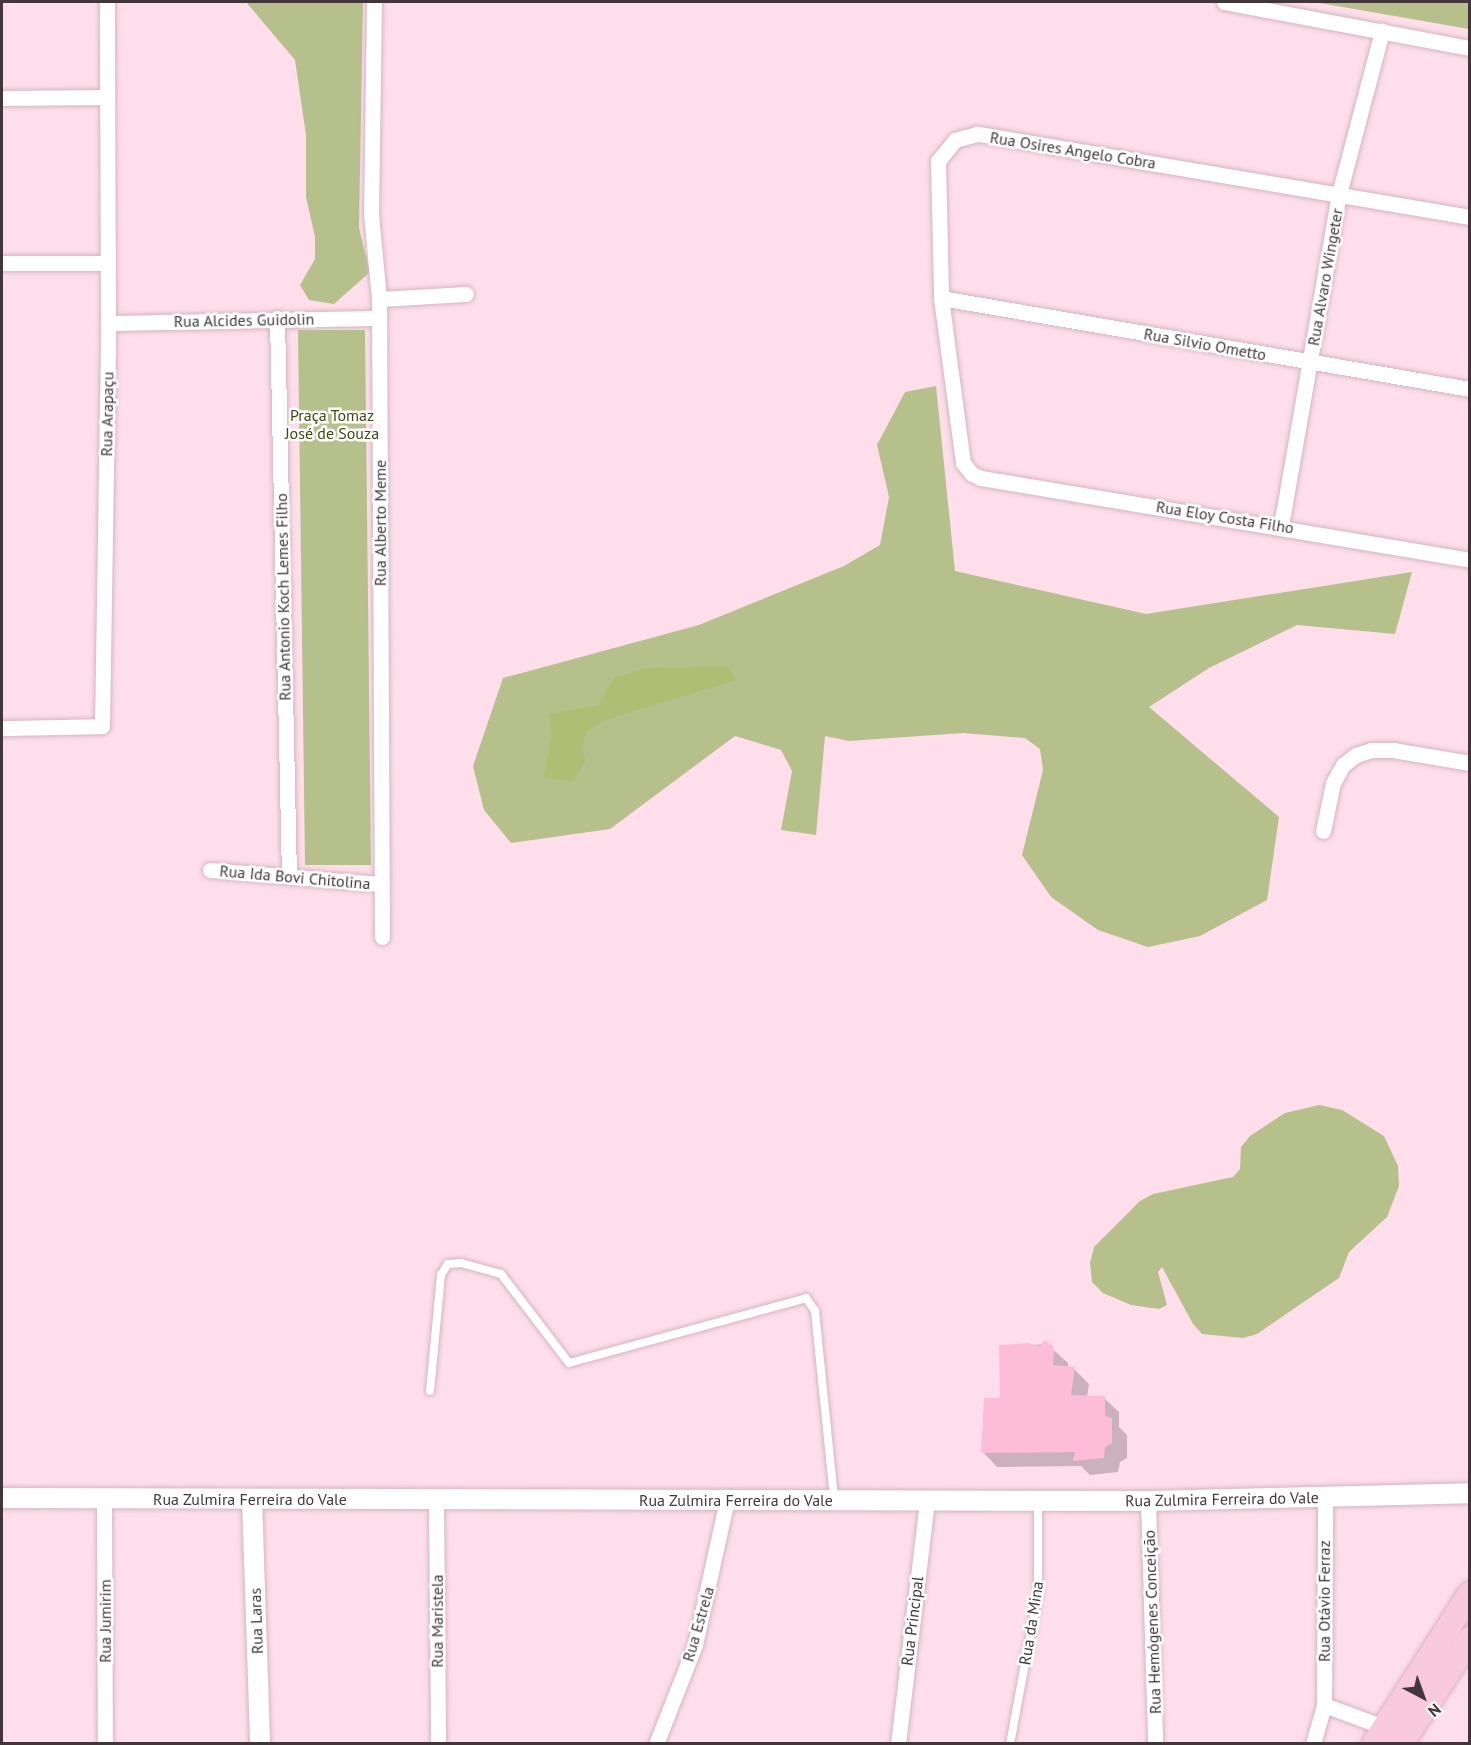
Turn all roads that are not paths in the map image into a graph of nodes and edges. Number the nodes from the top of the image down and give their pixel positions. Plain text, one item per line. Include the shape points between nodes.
1 (107, 2) edge
2 (374, 2) edge
3 (1224, 2) edge
4 (1382, 31) junction
5 (1470, 48) edge
6 (107, 97) junction
7 (2, 98) edge
8 (1339, 194) junction
9 (1470, 217) edge
10 (2, 262) edge
11 (106, 263) junction
12 (466, 294) dead end
13 (941, 298) junction
14 (379, 299) junction
15 (277, 318) junction
16 (379, 318) junction
17 (108, 323) junction
18 (1311, 363) junction
19 (1470, 389) edge
20 (981, 478) joint
21 (1281, 526) junction
22 (1470, 560) edge
23 (2, 728) edge
24 (1470, 763) edge
25 (1323, 831) dead end
26 (210, 870) dead end
27 (289, 876) junction
28 (381, 884) junction
29 (382, 937) dead end
30 (430, 1391) dead end
31 (1470, 1493) edge
32 (1325, 1497) junction
33 (2, 1498) edge
34 (104, 1498) junction
35 (252, 1499) junction
36 (436, 1499) junction
37 (927, 1499) junction
38 (727, 1500) junction
39 (834, 1500) junction
40 (1038, 1501) junction
41 (1148, 1501) junction
42 (1470, 1594) edge
43 (1470, 1639) edge
44 (1324, 1705) junction
45 (1391, 1737) edge
46 (105, 1743) edge
47 (260, 1743) edge
48 (438, 1743) edge
49 (656, 1743) edge
50 (897, 1743) edge
51 (1010, 1743) edge
52 (1155, 1743) edge
53 (1313, 1743) edge

1 - 6 street, Rua Arapaçu
2 - 14 street, Rua Alberto Meme via 371,214
3 - 4 street
4 - 5 street
4 - 8 street, Rua Alvaro Wingeter
6 - 7 street
6 - 11 street, Rua Arapaçu
8 - 9 street, Rua Osires Angelo Cobra
8 - 13 street, Rua Osires Angelo Cobra via 977,134 955,140 938,160
8 - 18 street, Rua Alvaro Wingeter
10 - 11 street
11 - 17 street, Rua Arapaçu
12 - 14 street
13 - 18 street, Rua Silvio Ometto
13 - 20 street, Rua Osires Angelo Cobra via 963,463
14 - 16 street, Rua Alberto Meme
15 - 16 street, Rua Alcides Guidolin
15 - 17 street, Rua Alcides Guidolin
15 - 27 street, Rua Antonio Koch Lemes Filho
16 - 28 street, Rua Alberto Meme
17 - 23 street, Rua Arapaçu via 102,726
18 - 19 street, Rua Silvio Ometto
18 - 21 street, Rua Alvaro Wingeter
20 - 21 street, Rua Eloy Costa Filho
21 - 22 street, Rua Eloy Costa Filho
24 - 25 street via 1393,750 1356,755 1343,765 1333,783
26 - 27 street, Rua Ida Bovi Chitolina
27 - 28 street, Rua Ida Bovi Chitolina
28 - 29 street, Rua Alberto Meme
30 - 39 lane via 441,1275 448,1264 461,1263 501,1274 569,1363 806,1298 815,1311
31 - 32 street, Rua Zulmira Ferreira do Vale
32 - 41 street, Rua Zulmira Ferreira do Vale
32 - 44 street, Rua Otávio Ferraz
33 - 34 street, Rua Zulmira Ferreira do Vale
34 - 35 street, Rua Zulmira Ferreira do Vale
34 - 46 street, Rua Jumirim
35 - 36 street, Rua Zulmira Ferreira do Vale
35 - 47 street, Rua Laras
36 - 38 street, Rua Zulmira Ferreira do Vale
36 - 48 street, Rua Maristela
37 - 39 street, Rua Zulmira Ferreira do Vale
37 - 40 street, Rua Zulmira Ferreira do Vale
37 - 50 street, Rua Principal
38 - 39 street, Rua Zulmira Ferreira do Vale
38 - 49 street, Rua Estrela via 695,1645
40 - 41 street, Rua Zulmira Ferreira do Vale
40 - 51 lane, Rua da Mina via 1038,1595
41 - 52 street, Rua Hemógenes Conceição
42 - 45 main road
43 - 45 main road
44 - 45 street
44 - 53 street, Rua Otávio Ferraz

